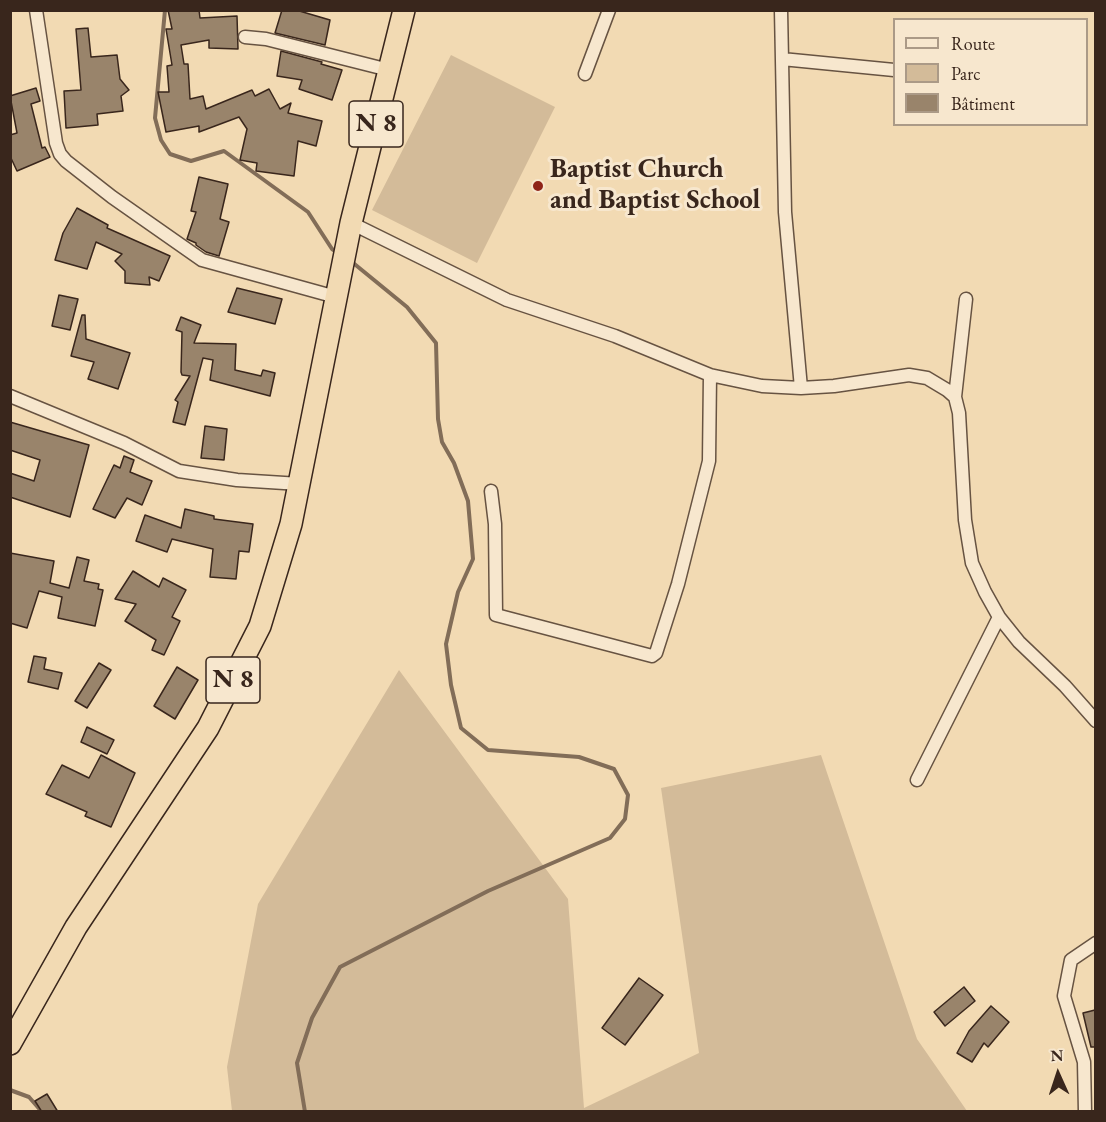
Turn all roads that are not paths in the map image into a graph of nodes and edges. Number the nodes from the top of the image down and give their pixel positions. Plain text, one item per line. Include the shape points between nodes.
1 (36, 10) edge
2 (404, 10) edge
3 (609, 10) edge
4 (781, 10) edge
5 (245, 37) dead end
6 (782, 59) junction
7 (389, 70) junction
8 (893, 70) edge
9 (585, 74) dead end
10 (350, 230) junction
11 (336, 297) junction
12 (966, 299) dead end
13 (711, 375) junction
14 (801, 388) junction
15 (10, 396) edge
16 (955, 397) junction
17 (300, 484) junction
18 (491, 491) dead end
19 (999, 617) junction
20 (1095, 721) edge
21 (917, 780) dead end
22 (1095, 943) edge
23 (10, 1044) edge
24 (1085, 1112) edge

1 - 11 street via 56,143 66,160 202,260
2 - 7 highway, N 8
3 - 9 street
4 - 6 street
5 - 7 street
6 - 8 street
6 - 14 street via 785,213
7 - 10 highway, N 8
10 - 11 highway, N 8
10 - 13 street via 507,300 615,336
11 - 17 highway, N 8
12 - 16 street
13 - 14 street via 762,386
13 - 18 street via 709,461 678,584 652,656 496,615
14 - 16 street via 909,375 927,378
15 - 17 street via 124,443 179,471
16 - 19 street via 962,500 972,563
17 - 23 highway, N 8 via 262,621 219,707 76,927
19 - 20 street
19 - 21 street
22 - 24 street via 1071,960 1064,996 1084,1062

